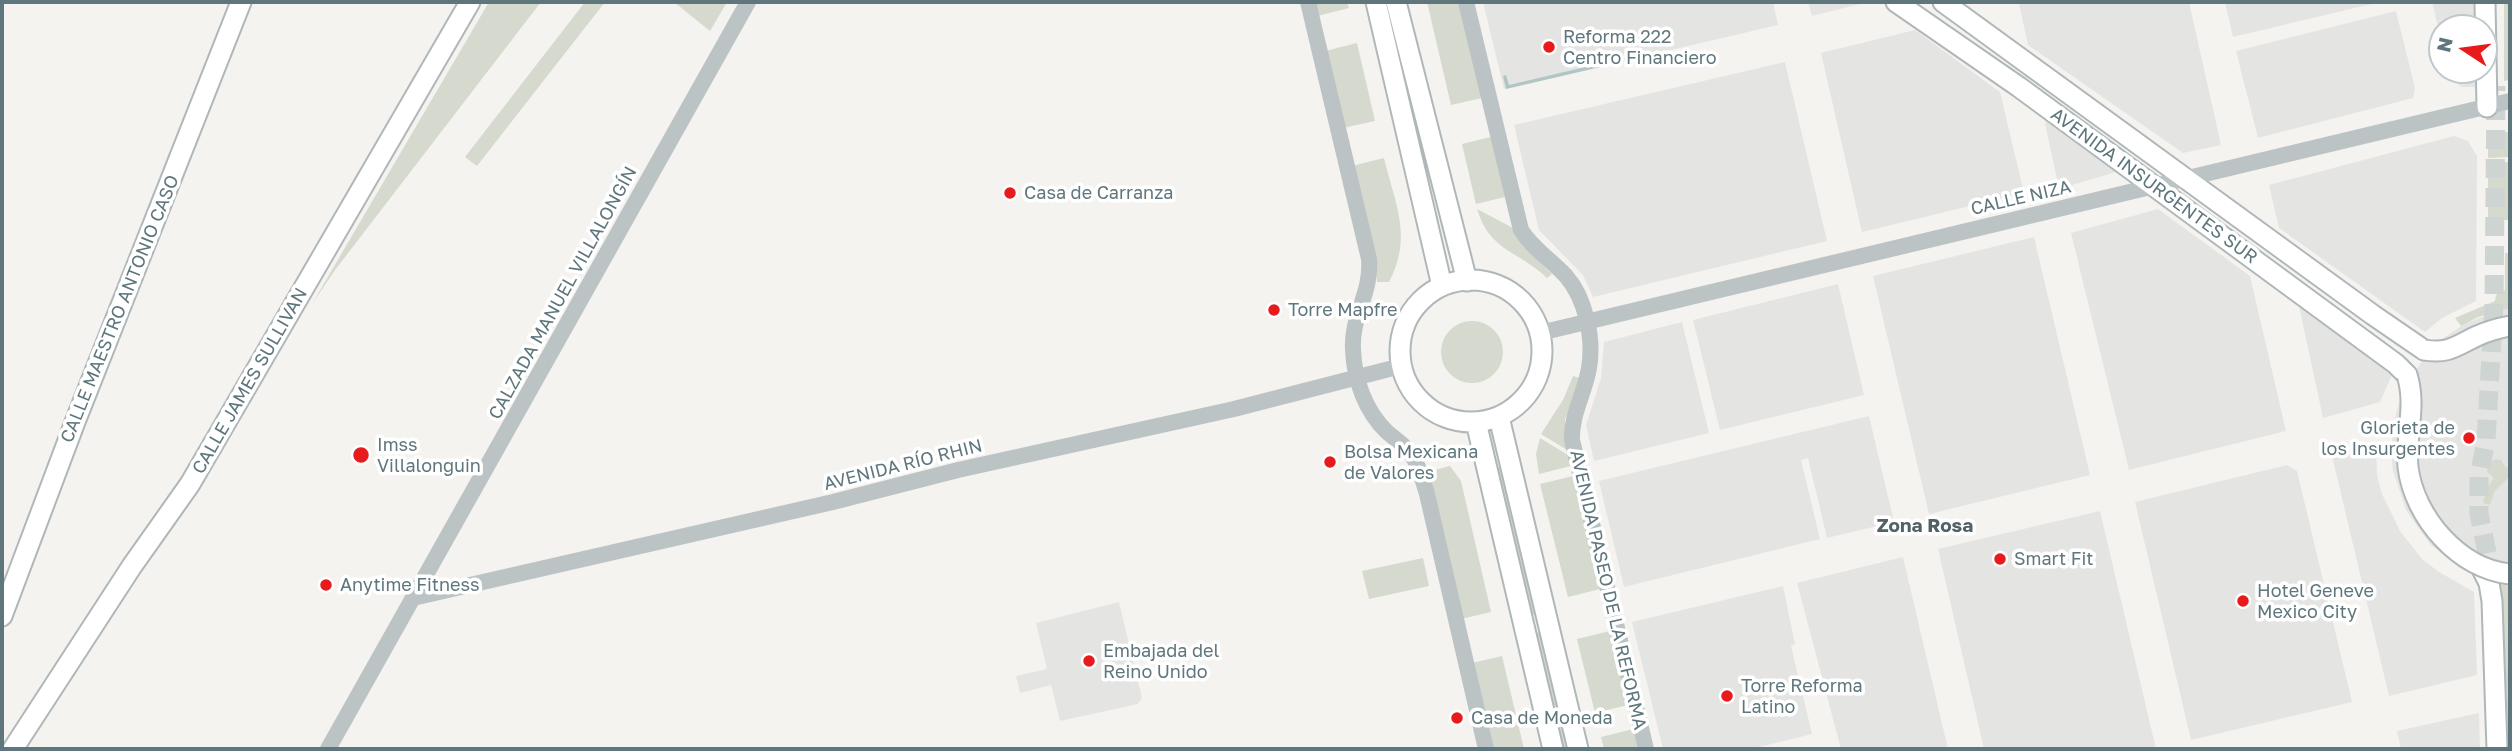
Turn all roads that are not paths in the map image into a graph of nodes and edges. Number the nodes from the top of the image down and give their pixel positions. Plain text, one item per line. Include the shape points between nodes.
1 (240, 2) edge
2 (470, 2) edge
3 (748, 2) edge
4 (1308, 2) edge
5 (1376, 2) edge
6 (1396, 2) edge
7 (1465, 2) edge
8 (1896, 2) edge
9 (1942, 2) edge
10 (2485, 2) edge
11 (2496, 2) edge
12 (2496, 85) tunnel mouth
13 (2510, 101) edge
14 (2487, 107) junction
15 (2185, 179) junction
16 (2154, 186) junction
17 (1466, 281) junction
18 (1442, 286) junction
19 (1587, 323) junction
20 (2510, 326) edge
21 (1540, 333) junction
22 (1401, 366) junction
23 (1357, 376) junction
24 (1499, 416) junction
25 (1476, 422) junction
26 (2510, 574) edge
27 (2485, 575) junction
28 (413, 598) junction
29 (2, 616) edge
30 (13, 749) edge
31 (328, 749) edge
32 (1486, 749) edge
33 (1553, 749) edge
34 (1578, 749) edge
35 (1646, 749) edge
36 (2497, 749) edge

1 - 29 main road, CALLE MAESTRO ANTONIO CASO
2 - 30 main road, CALLE JAMES SULLIVAN via 190,484
3 - 28 street, CALZADA MANUEL VILLALONGÍN
4 - 23 street via 1369,260 1368,288 1353,331
5 - 18 main road
6 - 17 main road
7 - 19 street, AVENIDA PASEO DE LA REFORMA via 1521,230 1568,279
8 - 16 main road, AVENIDA INSURGENTES SUR
9 - 15 main road, AVENIDA INSURGENTES SUR
10 - 14 main road
11 - 12 main road
13 - 14 street, CALLE NIZA
14 - 15 street, CALLE NIZA
15 - 16 street, CALLE NIZA
15 - 20 main road, AVENIDA INSURGENTES SUR, bridge via 2424,350 2439,353
16 - 19 street, CALLE NIZA
16 - 27 main road, AVENIDA INSURGENTES SUR, bridge via 2407,375 2413,402 2408,468 2414,492 2436,530
17 - 18 main road
17 - 21 main road via 1493,284 1512,293 1527,308
18 - 22 main road via 1413,310 1402,336
19 - 21 street, CALLE NIZA
19 - 35 street, AVENIDA PASEO DE LA REFORMA via 1590,360 1573,416 1572,440
21 - 24 main road via 1540,368 1532,388
22 - 23 street, AVENIDA RÍO RHIN
22 - 25 main road via 1408,385 1438,415
23 - 28 street, AVENIDA RÍO RHIN via 1234,409
23 - 32 street via 1375,417 1411,453 1420,471
24 - 25 main road
24 - 34 main road
25 - 33 main road
26 - 27 main road, bridge
27 - 36 main road via 2492,601
28 - 31 street, CALZADA MANUEL VILLALONGÍN

